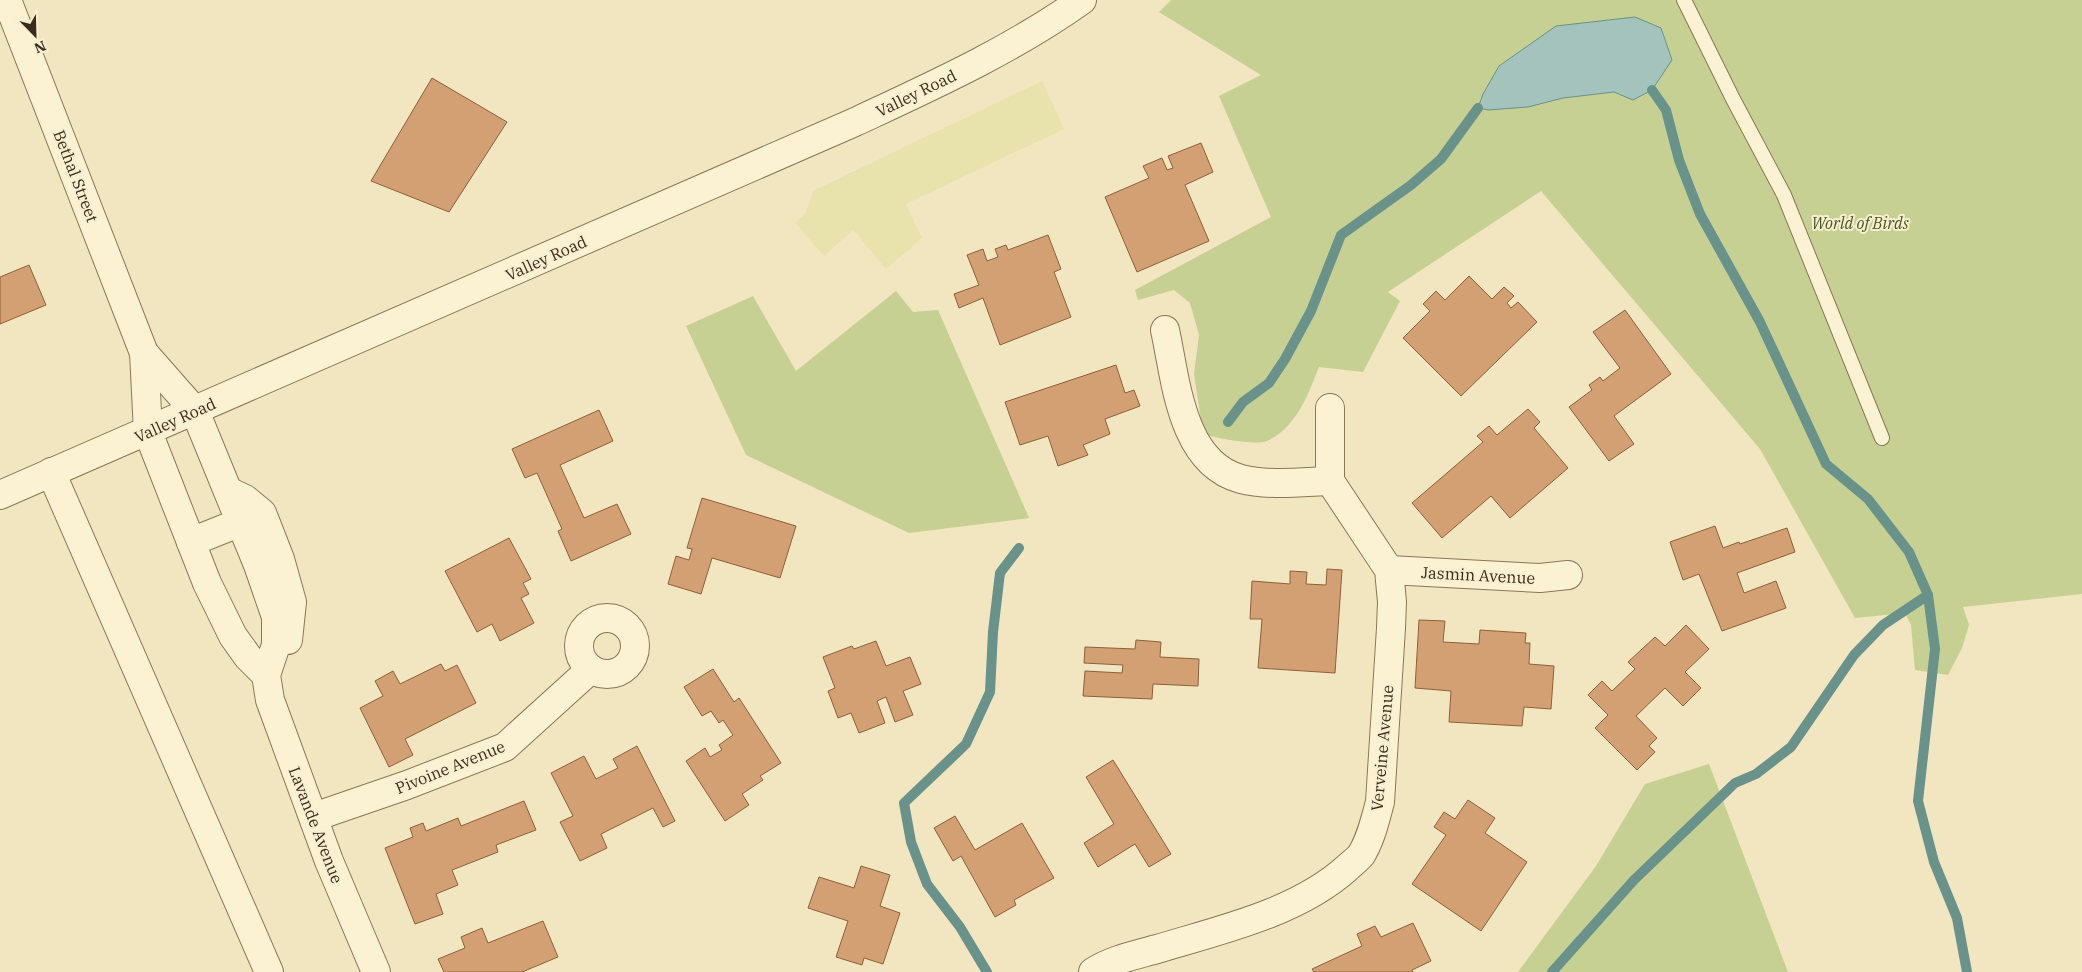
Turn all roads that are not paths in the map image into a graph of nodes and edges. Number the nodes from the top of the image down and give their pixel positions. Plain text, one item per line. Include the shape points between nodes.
1 (7, 0) edge
2 (1082, 0) edge
3 (1684, 0) edge
4 (1165, 330) dead end
5 (144, 353) junction
6 (1330, 408) dead end
7 (195, 411) junction
8 (148, 432) junction
9 (1882, 438) dead end
10 (51, 472) junction
11 (1330, 481) junction
12 (228, 491) junction
13 (0, 495) edge
14 (241, 522) junction
15 (191, 542) junction
16 (1389, 570) junction
17 (1568, 575) dead end
18 (591, 669) dead end
19 (266, 675) junction
20 (314, 817) junction
21 (269, 972) edge
22 (376, 972) edge
23 (1093, 972) edge

1 - 5 street, Bethal Street
2 - 7 street, Valley Road via 1006,47 855,122
3 - 9 lane via 1784,195
4 - 11 street via 1185,421 1206,456 1221,471 1242,479 1284,483
5 - 7 street, Bethal Street
5 - 8 street, Bethal Street
6 - 11 street
7 - 8 street, Valley Road
7 - 12 street, Lavande Avenue
8 - 10 street, Valley Road
8 - 15 street
10 - 13 street, Valley Road
10 - 21 street
11 - 16 street, Verveine Avenue
12 - 14 street, Lavande Avenue
12 - 19 street via 246,499 262,513 292,602 290,638
14 - 15 street
14 - 19 street, Lavande Avenue via 276,617 276,645
15 - 19 street via 233,636
16 - 17 street, Jasmin Avenue via 1540,578
16 - 23 street, Verveine Avenue via 1391,628 1380,802 1373,830 1360,856 1338,876 1294,904 1129,957
18 - 20 street, Pivoine Avenue via 506,747
19 - 20 street, Lavande Avenue via 276,719
20 - 22 street, Lavande Avenue

